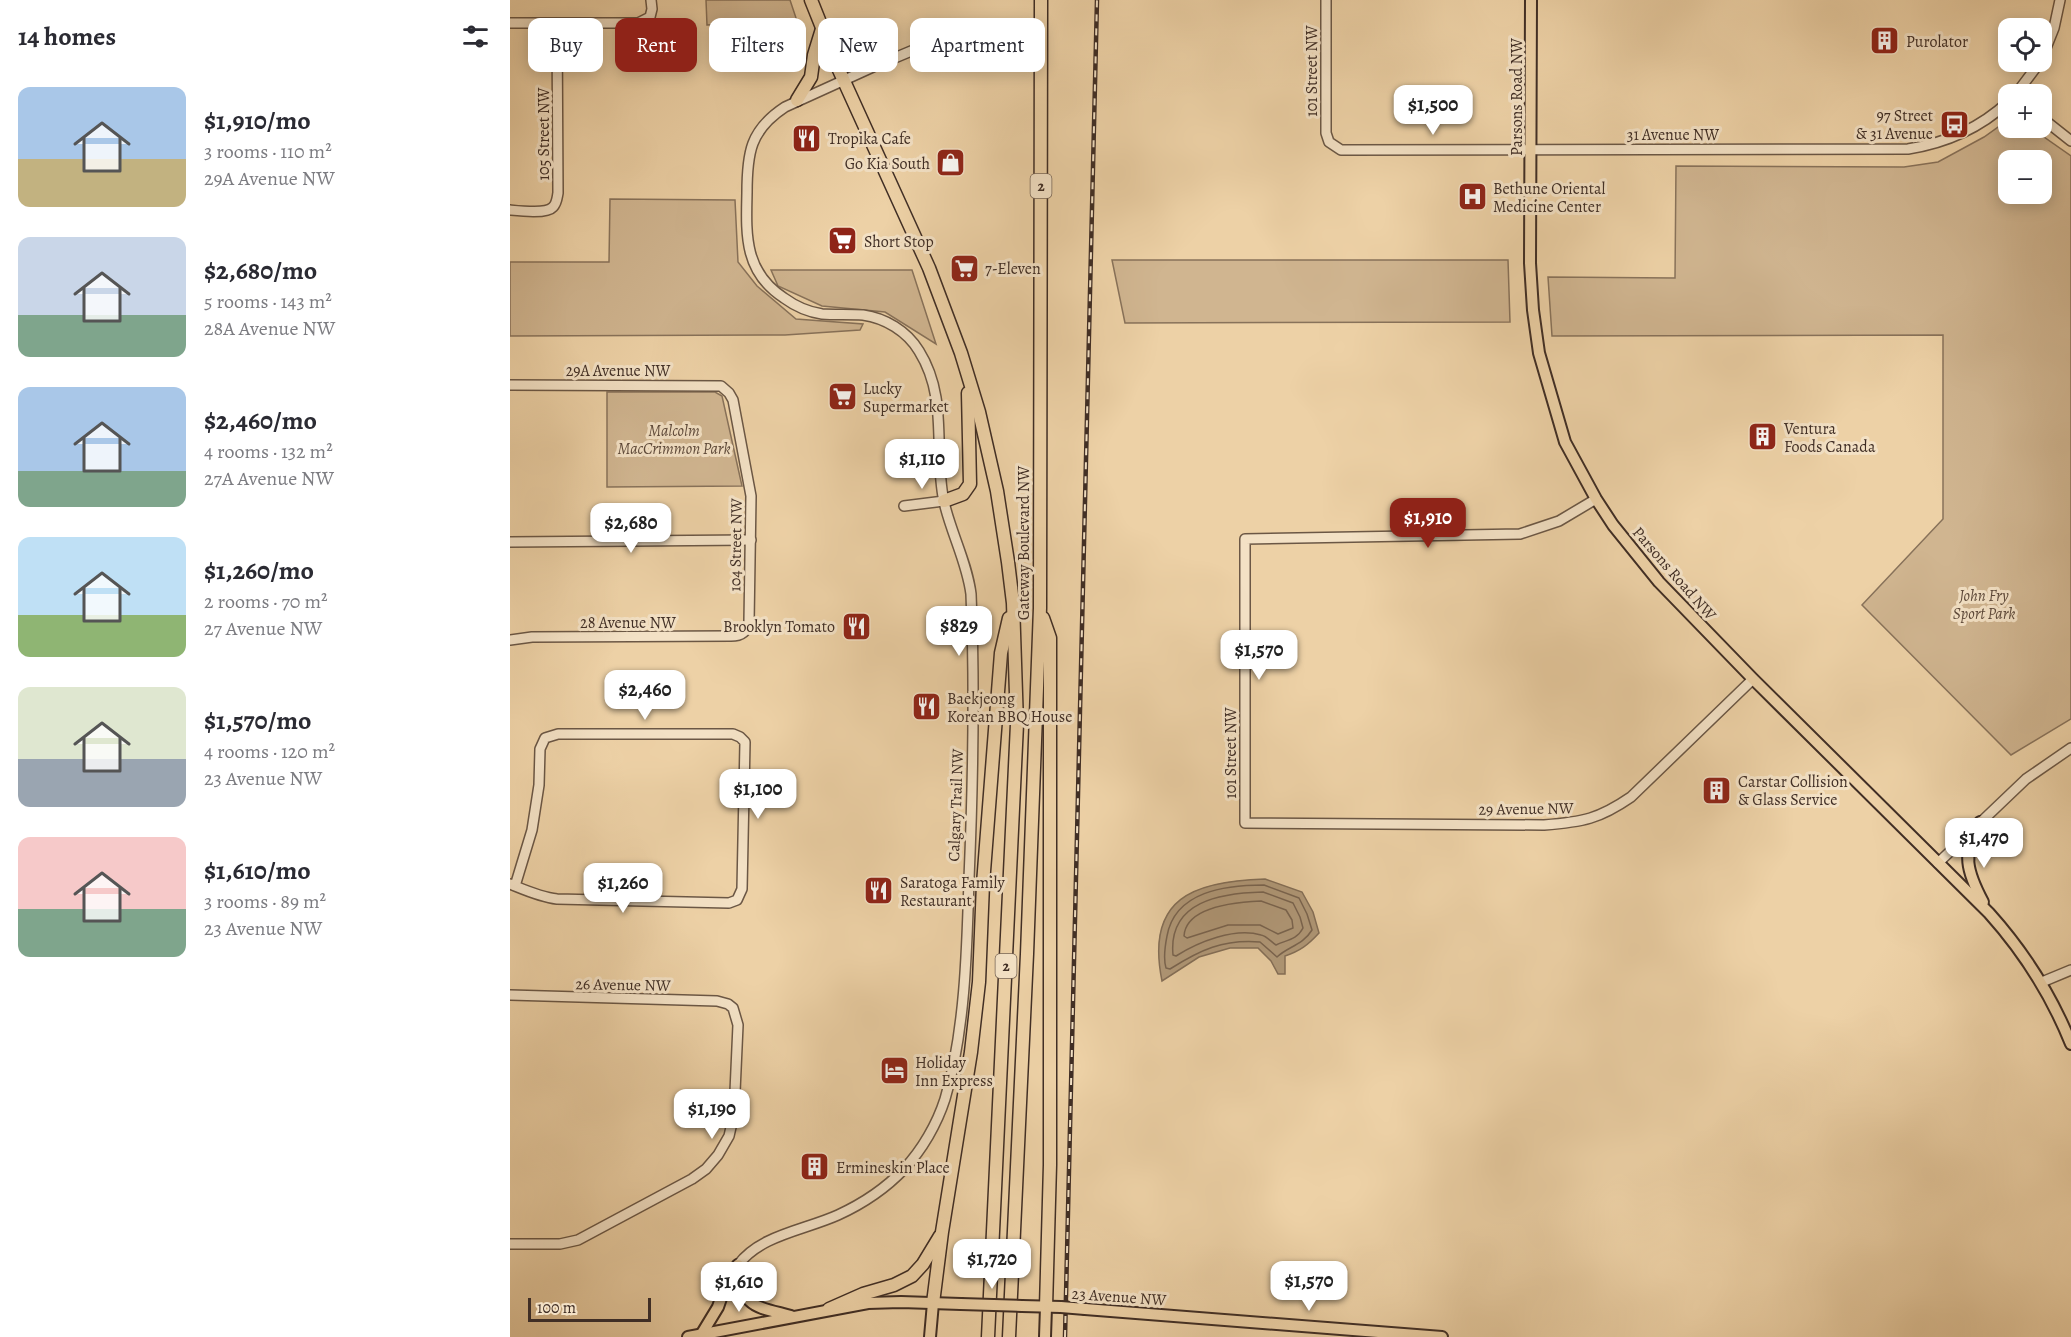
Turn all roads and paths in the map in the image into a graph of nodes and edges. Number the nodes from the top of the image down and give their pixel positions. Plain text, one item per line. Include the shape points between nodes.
1 (651, 0) edge
2 (811, 0) edge
3 (1041, 0) edge
4 (1326, 0) edge
5 (1531, 0) edge
6 (2060, 0) edge
7 (818, 18) edge
8 (1041, 18) edge
9 (510, 23) edge
10 (528, 23) edge
11 (603, 23) edge
12 (2052, 33) edge
13 (818, 42) edge
14 (910, 51) edge
15 (557, 72) edge
16 (840, 72) edge
17 (1041, 72) edge
18 (843, 80) junction
19 (797, 100) junction
20 (1998, 109) edge
21 (2052, 126) edge
22 (2071, 141) edge
23 (1329, 142) joint
24 (1531, 149) junction
25 (510, 210) edge
26 (968, 374) junction
27 (510, 385) edge
28 (726, 389) joint
29 (1596, 500) junction
30 (944, 501) junction
31 (904, 506) dead end
32 (751, 540) junction
33 (510, 542) edge
34 (1013, 603) junction
35 (1040, 608) junction
36 (745, 632) joint
37 (510, 640) edge
38 (1753, 679) junction
39 (2071, 748) edge
40 (1980, 822) junction
41 (1245, 823) joint
42 (1938, 863) junction
43 (513, 885) edge
44 (1989, 913) junction
45 (2071, 970) edge
46 (2042, 982) junction
47 (510, 995) edge
48 (2071, 1044) edge
49 (942, 1232) junction
50 (510, 1244) edge
51 (738, 1265) junction
52 (933, 1303) junction
53 (1046, 1307) junction
54 (829, 1310) junction
55 (795, 1316) junction
56 (987, 1334) edge
57 (700, 1335) junction
58 (688, 1337) edge
59 (930, 1337) edge
60 (1010, 1337) edge
61 (1045, 1337) edge
62 (1442, 1337) edge

1 - 11 street via 651,13 646,20
2 - 7 highway, 2
3 - 8 highway, Gateway Boulevard NW / 2
4 - 23 street, 101 Street NW via 1325,129
5 - 24 main road, Parsons Road NW
6 - 12 street
9 - 10 street
13 - 19 highway via 811,77
14 - 18 street
15 - 25 street, 105 Street NW via 558,193 553,208
16 - 18 highway, 2
17 - 35 highway, Gateway Boulevard NW / 2
18 - 19 street, Calgary Trail NW
18 - 26 highway, 2 via 929,268
19 - 30 street, Calgary Trail NW via 766,122 750,150 747,233 753,261 766,284 797,306 822,314 870,316 894,326 912,342 930,375 938,409
20 - 24 street, 31 Avenue NW via 1973,128 1908,149
21 - 22 street
23 - 24 street, 31 Avenue NW via 1341,150
24 - 29 main road, Parsons Road NW via 1530,263 1539,352 1565,442
26 - 30 highway via 970,484 963,494
26 - 34 highway, 2 via 997,491
27 - 28 street, 29A Avenue NW via 710,385
28 - 32 street, 104 Street NW via 733,400 751,492
29 - 38 main road, Parsons Road NW via 1659,582
29 - 41 street, 101 Street NW via 1559,521 1520,534 1245,539
30 - 31 street
30 - 51 street, Calgary Trail NW via 970,584 973,640 967,932 950,1081 924,1142 889,1183 837,1216 755,1248
32 - 33 street
32 - 36 street, 104 Street NW
34 - 49 highway via 1001,653 979,982
34 - 56 highway, 2 via 1017,724
35 - 53 highway via 1050,638 1050,1165
35 - 60 highway, Gateway Boulevard NW / 2
36 - 37 street, 28 Avenue NW via 731,636
38 - 41 street, 29 Avenue NW via 1631,797 1618,807 1578,823
38 - 42 main road, Parsons Road NW
39 - 40 street via 2026,779
40 - 42 street
40 - 44 main road via 1970,841 1968,859 1974,886
42 - 44 main road, Parsons Road NW
43 - 43 street via 532,830 540,749 545,738 558,734 733,734 742,739 746,748 742,889 737,900 729,903 557,899
44 - 46 main road, Parsons Road NW
45 - 46 street
46 - 48 main road, Parsons Road NW
47 - 50 street, 26 Avenue NW via 717,1001 733,1008 738,1025 732,1127 713,1162 699,1174 612,1223 569,1243
49 - 52 highway
49 - 54 highway via 912,1276
51 - 55 main road via 742,1291 752,1304
51 - 57 main road via 729,1275 718,1307
52 - 53 main road, 23 Avenue NW, bridge
52 - 54 main road, 23 Avenue NW via 885,1302
52 - 59 main road
53 - 61 main road
53 - 62 main road, 23 Avenue NW, bridge
54 - 55 main road, 23 Avenue NW
55 - 57 main road, 23 Avenue NW
57 - 58 main road, 23 Avenue NW

